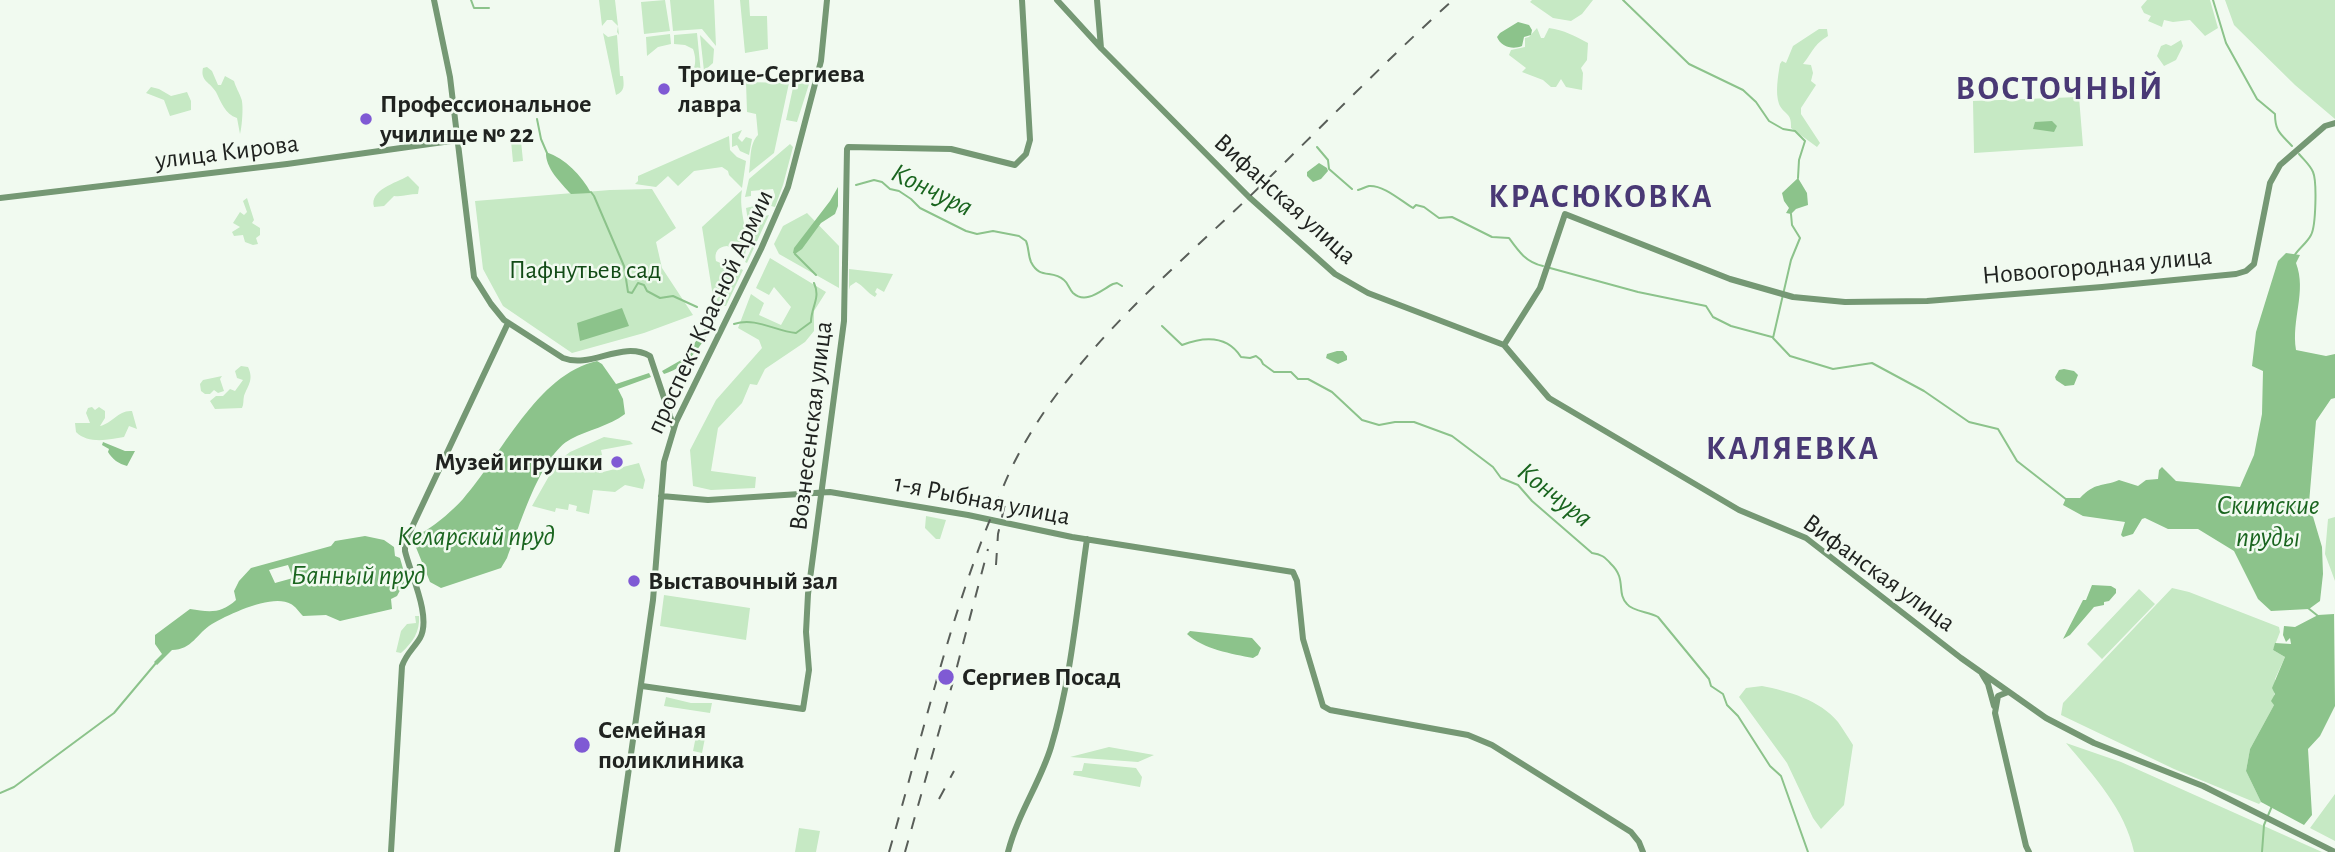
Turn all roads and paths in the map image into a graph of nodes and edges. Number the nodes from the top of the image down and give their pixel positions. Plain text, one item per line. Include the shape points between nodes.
1 (434, 0) edge
2 (827, 0) edge
3 (1022, 0) edge
4 (1057, 0) edge
5 (1097, 0) edge
6 (1101, 48) junction
7 (2335, 123) edge
8 (458, 140) junction
9 (0, 198) edge
10 (508, 323) junction
11 (1504, 345) junction
12 (674, 429) junction
13 (822, 492) junction
14 (662, 496) junction
15 (1087, 539) junction
16 (1982, 672) junction
17 (642, 686) junction
18 (2008, 692) junction
19 (1995, 713) junction
20 (391, 852) edge
21 (617, 852) edge
22 (1008, 852) edge
23 (1643, 852) edge
24 (2029, 852) edge
25 (2335, 852) edge

1 - 8 street
2 - 12 street, проспект Красной Армии via 821,61 788,187
3 - 13 street, Вознесенская улица via 1030,139 1028,150 1015,165 951,149 848,147 844,321
4 - 6 street, Вифанская улица
5 - 6 street
6 - 11 street, Вифанская улица via 1249,197 1335,274 1368,293
7 - 11 street, Новоогородная улица via 2325,125 2280,165 2270,183 2256,258 2246,271 1927,301 1845,302 1793,297 1730,279 1565,214 1540,288
8 - 9 street, улица Кирова
8 - 10 street via 474,276
10 - 12 street via 568,360 640,351 650,356
10 - 20 street via 405,542 423,628 402,666
11 - 16 street, Вифанская улица via 1549,398 1739,509 1806,538
12 - 14 street, проспект Красной Армии via 664,462
13 - 14 street, 1-я Рыбная улица via 708,500
13 - 15 street, 1-я Рыбная улица
13 - 17 street, Вознесенская улица via 808,594 809,670 803,709
14 - 17 street, проспект Красной Армии
15 - 22 street via 1061,712 1050,751 1014,828
15 - 23 street, 1-я Рыбная улица via 1293,572 1303,639 1323,706 1468,735 1492,745 1631,832
16 - 18 street, Вифанская улица
16 - 19 street
17 - 21 street, проспект Красной Армии
18 - 19 street via 1998,696
18 - 25 street, Вифанская улица via 2094,743 2203,786
19 - 24 street

